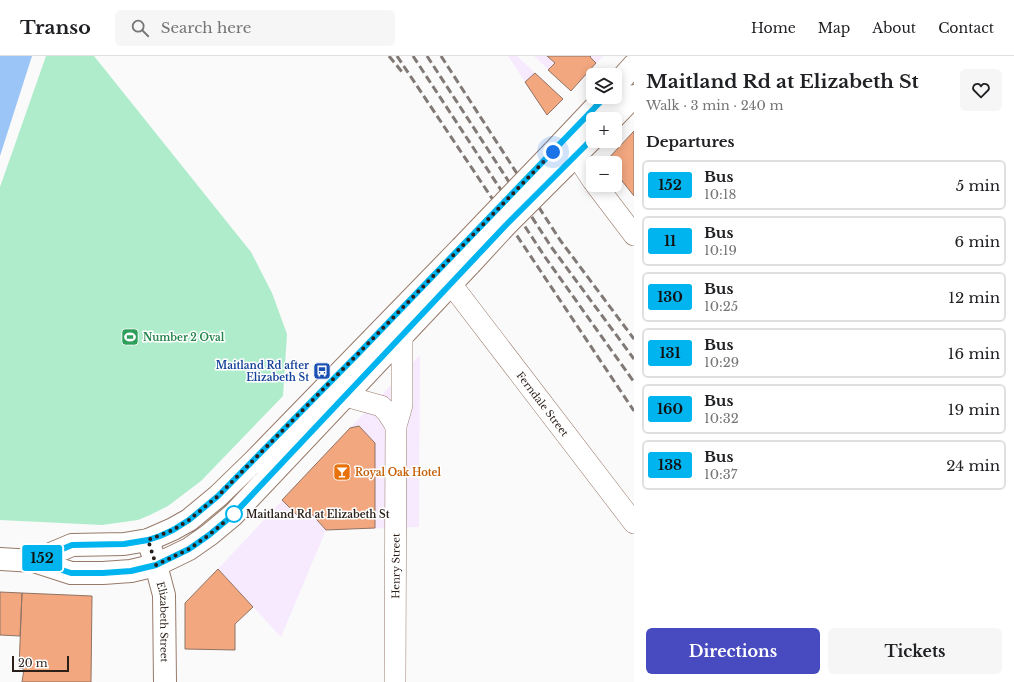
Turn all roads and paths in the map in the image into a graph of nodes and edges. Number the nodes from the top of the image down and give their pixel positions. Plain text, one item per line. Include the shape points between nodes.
1 (634, 65) edge
2 (628, 97) edge
3 (600, 104) edge
4 (617, 112) edge
5 (586, 143) edge
6 (564, 158) junction
7 (586, 175) edge
8 (601, 192) edge
9 (634, 235) edge
10 (466, 256) junction
11 (451, 284) junction
12 (402, 335) junction
13 (345, 396) junction
14 (396, 426) junction
15 (634, 523) edge
16 (148, 540) junction
17 (0, 559) edge
18 (34, 561) junction
19 (156, 565) junction
20 (165, 682) edge
21 (395, 682) edge

1 - 2 main road
2 - 4 main road
3 - 6 main road
5 - 6 main road
6 - 7 street
6 - 10 main road, bridge
8 - 9 street
10 - 11 main road
10 - 16 main road via 357,355 218,496 189,520
11 - 12 main road
11 - 15 street, Ferndale Street
12 - 13 main road
12 - 14 street, Henry Street via 402,405
13 - 14 street via 381,406
13 - 19 main road via 233,515 189,549
14 - 21 street, Henry Street
16 - 18 main road via 124,544 72,545
16 - 19 main road, Elizabeth Street
17 - 18 main road
18 - 19 main road via 71,573 131,571
19 - 20 main road, Elizabeth Street via 164,595

